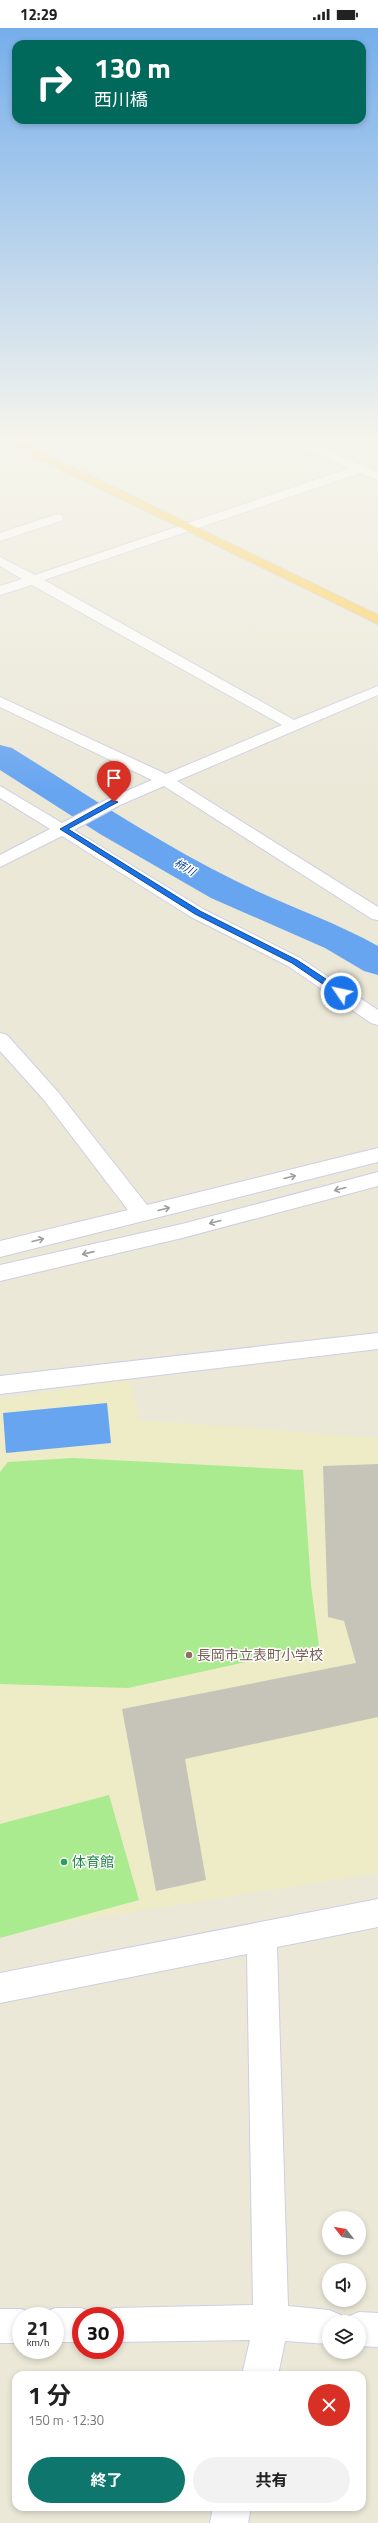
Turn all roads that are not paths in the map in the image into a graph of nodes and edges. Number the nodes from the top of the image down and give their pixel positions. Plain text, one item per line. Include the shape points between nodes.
1 (100, 556) edge
2 (247, 556) edge
3 (0, 561) edge
4 (34, 579) junction
5 (0, 591) edge
6 (378, 620) edge
7 (375, 694) edge
8 (0, 701) edge
9 (294, 726) junction
10 (165, 780) junction
11 (0, 791) edge
12 (68, 827) junction
13 (0, 862) edge
14 (378, 915) edge
15 (378, 1019) edge
16 (0, 1039) edge
17 (378, 1155) edge
18 (378, 1179) edge
19 (142, 1214) junction
20 (0, 1249) edge
21 (0, 1273) edge
22 (378, 1342) edge
23 (0, 1385) edge
24 (378, 1913) edge
25 (262, 1936) junction
26 (0, 1988) edge
27 (271, 2322) junction
28 (124, 2325) edge
29 (0, 2326) edge
30 (12, 2326) edge
31 (322, 2326) edge
32 (366, 2329) edge
33 (378, 2330) edge
34 (261, 2371) edge
35 (231, 2511) edge
36 (229, 2523) edge

1 - 4 street
2 - 6 highway
3 - 4 street
4 - 5 street
4 - 9 street
7 - 9 street
8 - 10 street
9 - 10 street
10 - 12 street via 114,802
10 - 14 street
11 - 12 street
12 - 13 street
12 - 15 street via 197,913 294,962
16 - 19 street via 51,1096
19 -> 17 street
18 -> 21 street via 182,1231
20 -> 19 street
22 - 23 street via 356,1342
24 - 25 street
25 - 26 street
25 - 27 street
27 - 28 street
27 - 31 street
27 - 34 street
29 - 30 street
32 - 33 street
35 - 36 street

